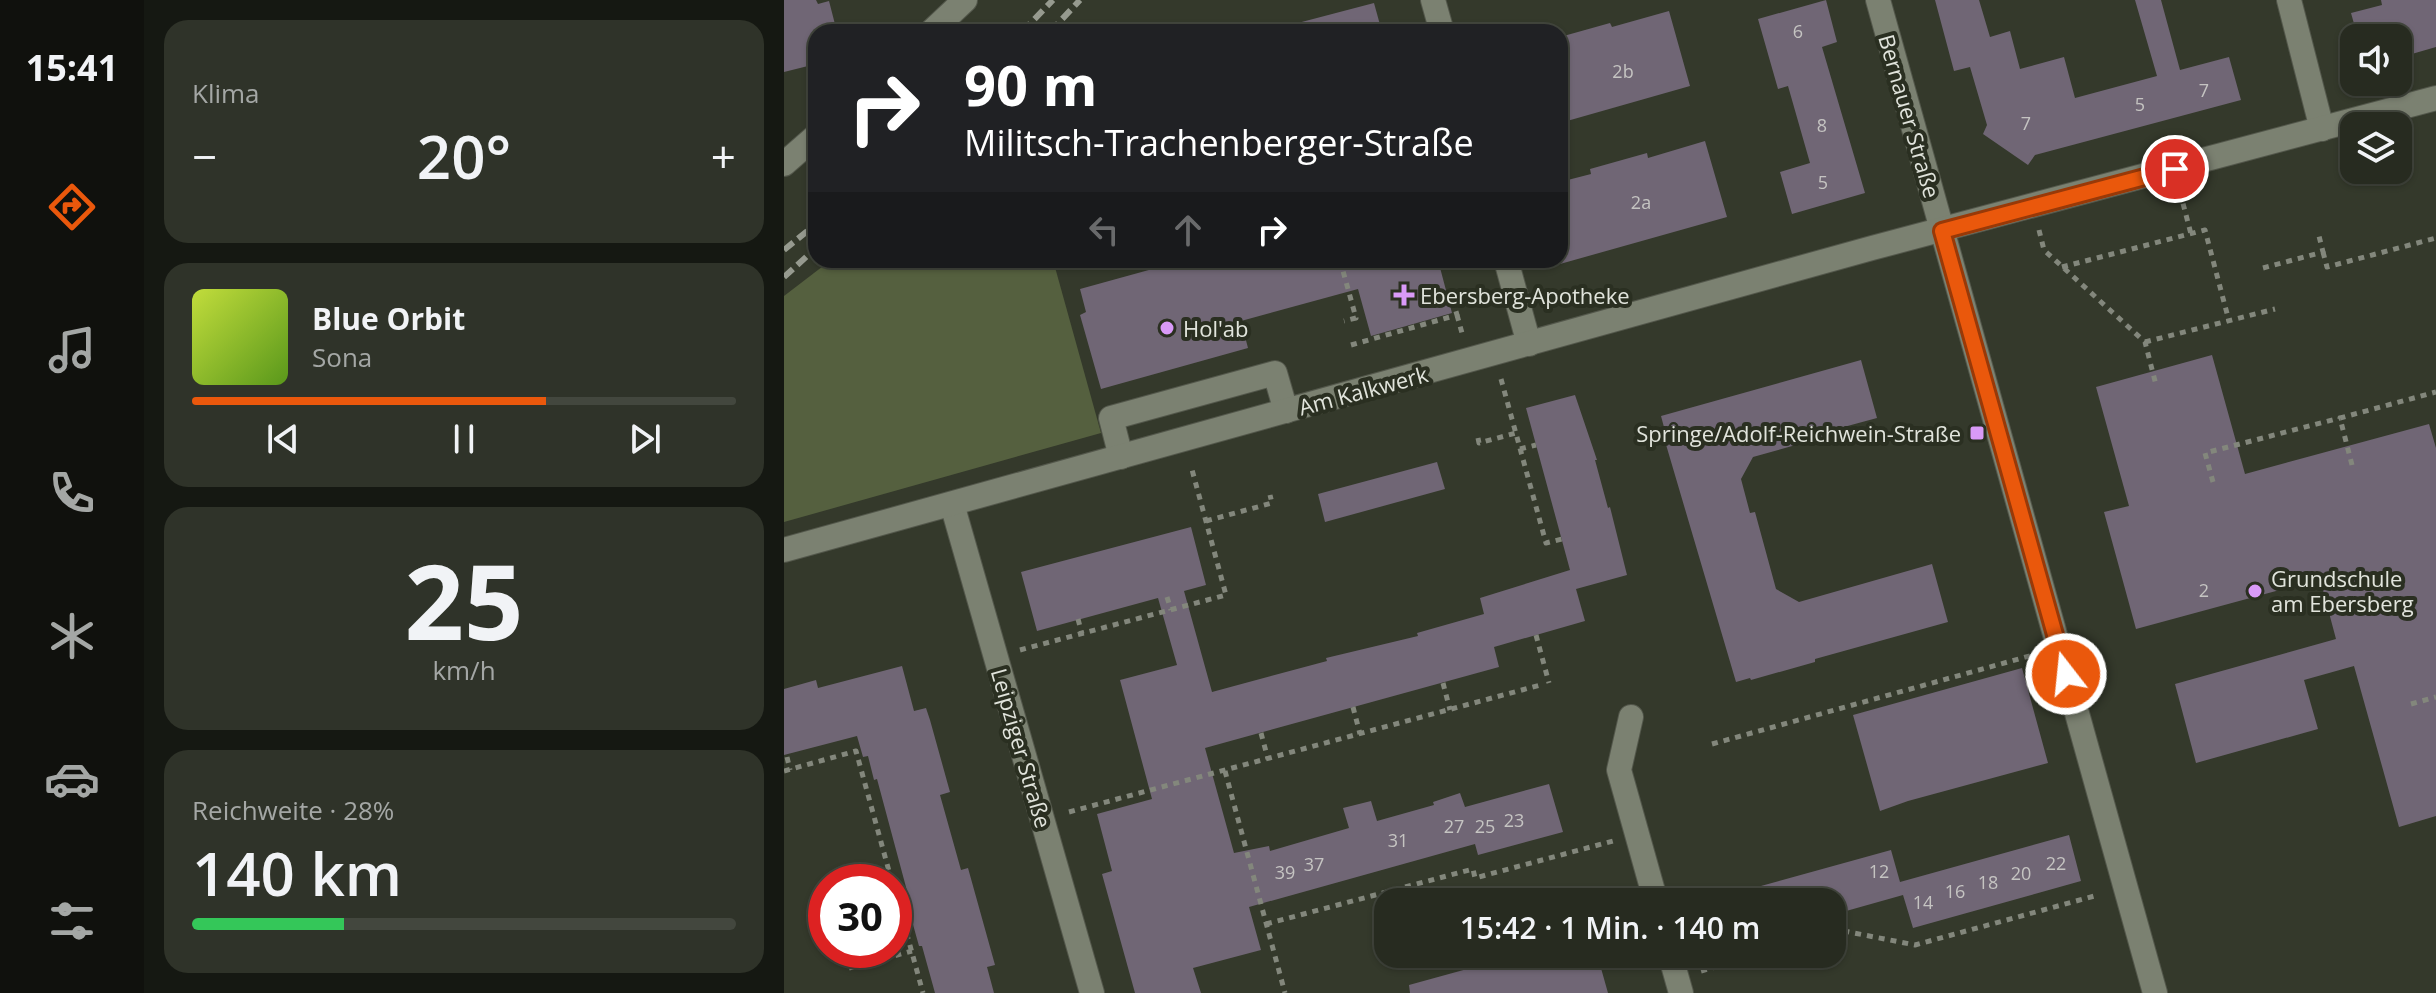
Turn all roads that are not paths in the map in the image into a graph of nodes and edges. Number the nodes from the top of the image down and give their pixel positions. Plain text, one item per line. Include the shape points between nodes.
1 (965, 0) edge
2 (1433, 0) edge
3 (1878, 0) edge
4 (2289, 0) edge
5 (940, 24) edge
6 (1440, 24) edge
7 (2436, 98) edge
8 (2322, 129) junction
9 (808, 143) edge
10 (784, 164) edge
11 (1942, 231) junction
12 (1508, 268) edge
13 (1529, 344) junction
14 (1286, 411) junction
15 (1121, 457) junction
16 (952, 504) junction
17 (784, 550) edge
18 (1631, 717) dead end
19 (1652, 888) edge
20 (1092, 993) edge
21 (2155, 993) edge

1 - 5 street
2 - 6 street
3 - 11 street, Bernauer Straße
4 - 8 street
7 - 8 street, Am Kalkwerk
8 - 11 street, Am Kalkwerk
9 - 10 street
11 - 13 street, Am Kalkwerk
11 - 21 street, Bernauer Straße
12 - 13 street
13 - 14 street, Am Kalkwerk
14 - 15 street, Am Kalkwerk
14 - 15 street via 1275,373 1111,418
15 - 16 street, Am Kalkwerk
16 - 17 street, Am Kalkwerk
16 - 20 street, Leipziger Straße
18 - 19 street via 1619,770

